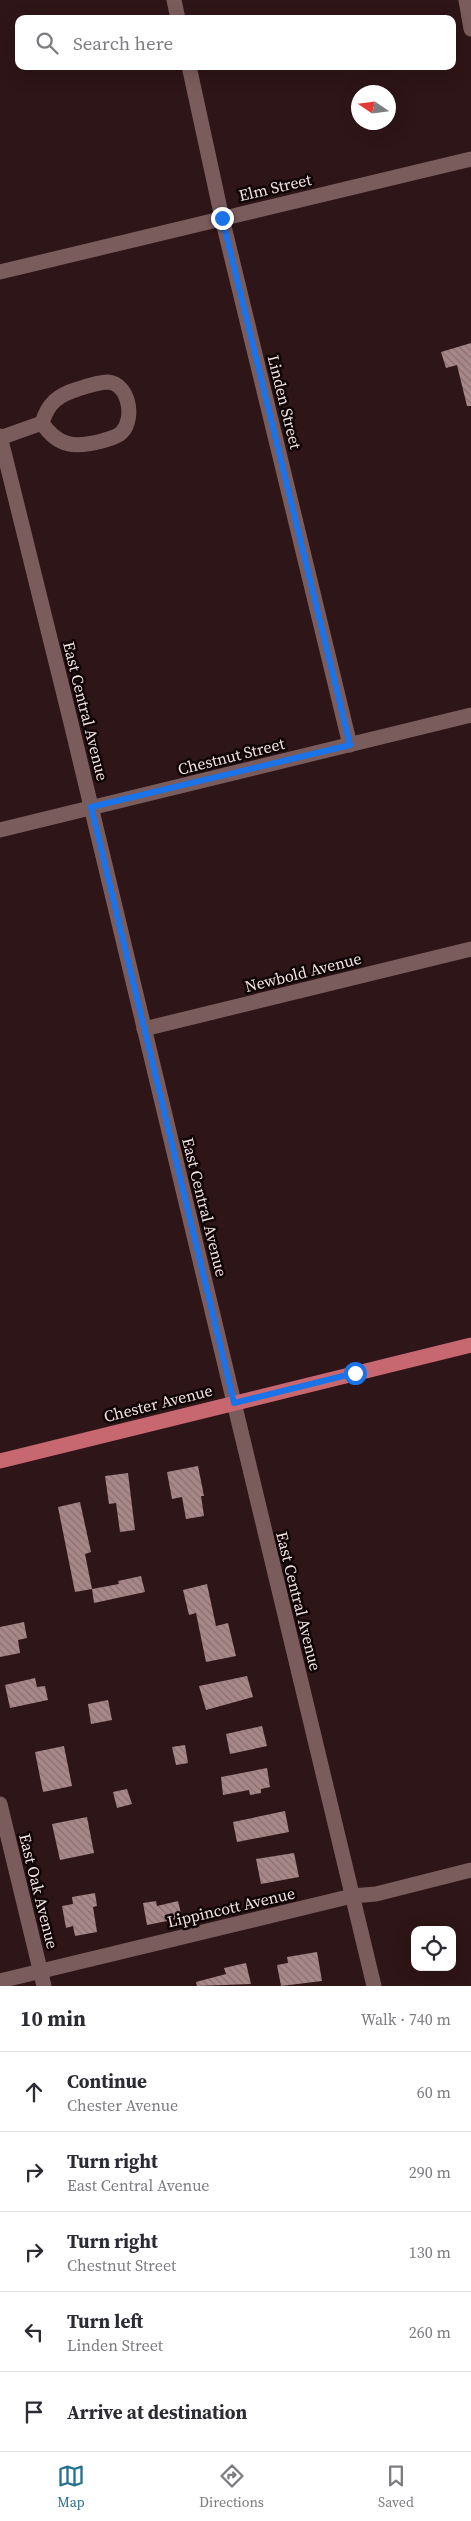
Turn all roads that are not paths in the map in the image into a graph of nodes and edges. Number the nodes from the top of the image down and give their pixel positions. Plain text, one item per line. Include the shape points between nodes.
1 (174, 0) edge
2 (466, 0) edge
3 (177, 15) edge
4 (471, 29) edge
5 (189, 70) edge
6 (471, 159) edge
7 (222, 218) junction
8 (0, 272) edge
9 (42, 423) junction
10 (0, 437) edge
11 (471, 715) edge
12 (350, 745) junction
13 (91, 807) junction
14 (0, 830) edge
15 (471, 949) edge
16 (144, 1029) junction
17 (471, 1345) edge
18 (234, 1403) junction
19 (0, 1461) edge
20 (0, 1804) edge
21 (471, 1870) edge
22 (352, 1896) junction
23 (40, 1970) junction
24 (0, 1980) edge
25 (44, 1986) edge
26 (374, 1986) edge

1 - 3 street
2 - 4 street
5 - 7 street, Linden Street
6 - 7 street, Elm Street
7 - 8 street, Elm Street
7 - 12 street, Linden Street
9 - 9 street via 50,436 65,444 86,446 122,432 129,420 128,402 121,388 109,382 91,385 67,392 52,403
9 - 10 street
10 - 13 street, East Central Avenue
11 - 12 street, Chestnut Street
12 - 13 street, Chestnut Street
13 - 14 street, Chestnut Street
13 - 16 street, East Central Avenue
15 - 16 street, Newbold Avenue
16 - 18 street, East Central Avenue
17 - 18 main road, Chester Avenue
18 - 19 main road, Chester Avenue
18 - 22 street, East Central Avenue
20 - 23 street, East Oak Avenue
21 - 22 street, Lippincott Avenue via 376,1894
22 - 23 street, Lippincott Avenue
22 - 26 street, East Central Avenue
23 - 24 street, Lippincott Avenue
23 - 25 street, East Oak Avenue

